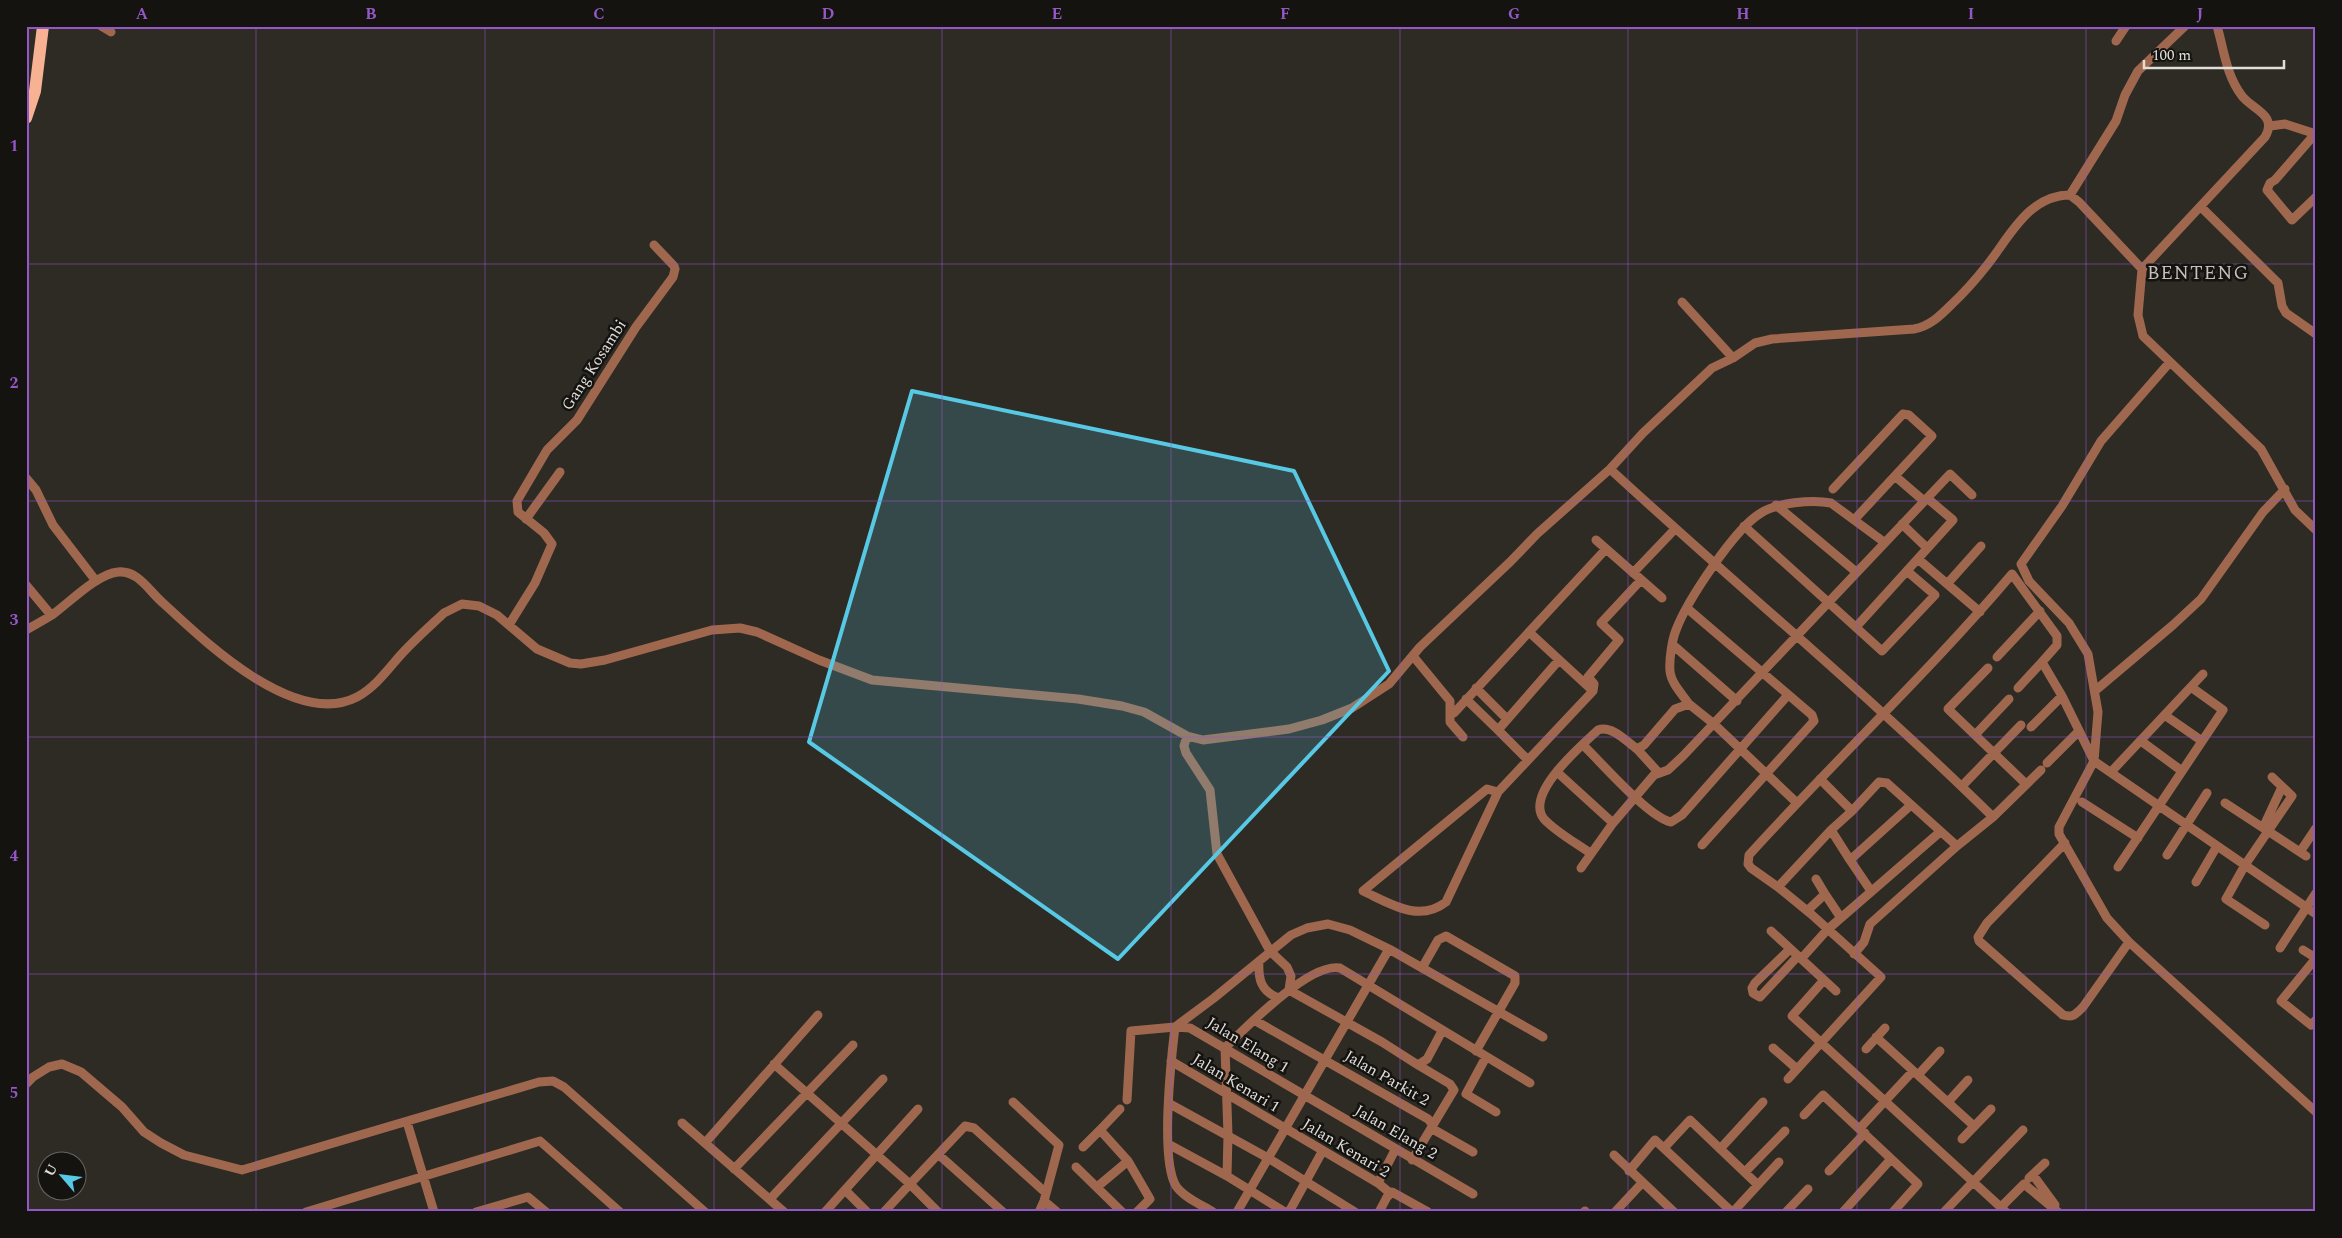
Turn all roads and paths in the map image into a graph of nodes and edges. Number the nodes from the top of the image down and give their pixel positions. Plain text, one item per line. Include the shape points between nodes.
1 (43, 26) edge
2 (101, 26) edge
3 (2126, 26) edge
4 (2185, 26) edge
5 (2216, 26) edge
6 (111, 32) dead end
7 (2116, 41) dead end
8 (26, 118) edge
9 (2270, 126) junction
10 (2315, 134) edge
11 (2070, 195) junction
12 (2316, 197) edge
13 (2201, 207) junction
14 (654, 245) dead end
15 (2142, 269) junction
16 (1682, 302) dead end
17 (2316, 334) edge
18 (1733, 358) junction
19 (2170, 362) junction
20 (1610, 469) junction
21 (560, 472) dead end
22 (1895, 476) junction
23 (26, 478) edge
24 (2285, 488) junction
25 (1833, 489) dead end
26 (1972, 494) dead end
27 (1925, 499) junction
28 (1776, 504) junction
29 (526, 520) junction
30 (1854, 520) junction
31 (1902, 524) junction
32 (1744, 526) junction
33 (1674, 529) junction
34 (2316, 530) edge
35 (1596, 540) dead end
36 (1884, 542) junction
37 (1981, 546) dead end
38 (1927, 548) junction
39 (1606, 549) junction
40 (1918, 559) junction
41 (1714, 566) junction
42 (1907, 571) junction
43 (1855, 572) junction
44 (1633, 573) junction
45 (1641, 580) junction
46 (96, 581) junction
47 (1947, 584) junction
48 (26, 585) edge
49 (1662, 598) dead end
50 (1829, 601) junction
51 (1688, 609) junction
52 (2040, 611) junction
53 (1980, 612) junction
54 (52, 615) junction
55 (509, 625) junction
56 (1856, 627) junction
57 (26, 630) edge
58 (1529, 632) junction
59 (1796, 636) junction
60 (1673, 645) junction
61 (1413, 656) junction
62 (1998, 657) dead end
63 (1559, 660) junction
64 (2042, 662) junction
65 (1988, 668) dead end
66 (1763, 671) junction
67 (2203, 674) dead end
68 (2191, 687) junction
69 (1476, 688) junction
70 (2018, 688) dead end
71 (2096, 690) junction
72 (1592, 691) junction
73 (1788, 696) junction
74 (2062, 696) junction
75 (1466, 699) junction
76 (2009, 699) dead end
77 (1737, 701) junction
78 (1689, 704) junction
79 (1883, 712) junction
80 (1454, 713) dead end
81 (2166, 716) junction
82 (1507, 719) junction
83 (1714, 724) junction
84 (2021, 725) dead end
85 (2031, 727) dead end
86 (1498, 730) junction
87 (2079, 731) junction
88 (1975, 735) junction
89 (1187, 736) junction
90 (1463, 737) dead end
91 (2141, 741) junction
92 (2202, 741) junction
93 (1583, 745) junction
94 (1637, 749) junction
95 (1739, 749) junction
96 (1994, 753) junction
97 (1528, 760) junction
98 (2094, 762) junction
99 (2182, 771) junction
100 (1557, 772) junction
101 (1658, 772) junction
102 (2111, 772) junction
103 (1767, 774) junction
104 (2272, 777) dead end
105 (1820, 779) junction
106 (2026, 784) junction
107 (1962, 786) junction
108 (1498, 792) junction
109 (2207, 793) dead end
110 (1635, 796) junction
111 (1474, 801) junction
112 (1797, 802) junction
113 (2082, 802) dead end
114 (2225, 803) dead end
115 (1911, 805) junction
116 (2158, 805) junction
117 (1852, 811) junction
118 (1487, 815) junction
119 (1993, 817) junction
120 (1613, 823) junction
121 (2187, 825) junction
122 (2316, 828) edge
123 (1831, 830) junction
124 (2265, 830) junction
125 (1940, 832) junction
126 (2138, 838) junction
127 (2065, 844) junction
128 (1702, 845) dead end
129 (1957, 846) junction
130 (2217, 846) junction
131 (1590, 853) junction
132 (2167, 855) dead end
133 (1850, 860) junction
134 (2245, 866) junction
135 (2118, 867) dead end
136 (1581, 868) dead end
137 (1816, 879) dead end
138 (2196, 882) dead end
139 (1778, 887) junction
140 (1871, 891) junction
141 (2316, 893) edge
142 (1825, 894) junction
143 (2306, 907) junction
144 (1807, 911) junction
145 (2316, 914) edge
146 (1841, 918) junction
147 (2265, 925) dead end
148 (1827, 930) junction
149 (1771, 932) dead end
150 (2129, 942) junction
151 (2280, 948) dead end
152 (1389, 949) junction
153 (1790, 949) junction
154 (2303, 950) dead end
155 (1270, 951) junction
156 (1854, 954) junction
157 (1799, 958) junction
158 (1259, 962) junction
159 (1422, 968) junction
160 (1824, 980) junction
161 (1367, 986) junction
162 (1290, 990) junction
163 (1836, 991) dead end
164 (1278, 998) junction
165 (1498, 1012) junction
166 (818, 1015) dead end
167 (1254, 1020) junction
168 (1346, 1023) junction
169 (2314, 1025) edge
170 (1174, 1027) junction
171 (1884, 1028) dead end
172 (1442, 1031) junction
173 (1542, 1037) dead end
174 (1876, 1038) junction
175 (1821, 1042) junction
176 (853, 1045) dead end
177 (1225, 1048) junction
178 (1772, 1048) dead end
179 (1866, 1048) dead end
180 (1476, 1051) junction
181 (1940, 1051) dead end
182 (1486, 1057) junction
183 (1325, 1060) junction
184 (1171, 1061) junction
185 (774, 1064) junction
186 (1418, 1066) junction
187 (1796, 1070) junction
188 (1916, 1073) junction
189 (883, 1079) dead end
190 (1788, 1079) dead end
191 (1968, 1080) dead end
192 (1530, 1083) dead end
193 (26, 1084) edge
194 (807, 1093) junction
195 (1226, 1094) junction
196 (1304, 1096) junction
197 (1127, 1100) dead end
198 (1886, 1100) junction
199 (1013, 1102) dead end
200 (1763, 1102) dead end
201 (1948, 1102) junction
202 (1170, 1104) junction
203 (918, 1108) dead end
204 (1120, 1109) dead end
205 (1991, 1109) dead end
206 (1496, 1112) dead end
207 (2316, 1112) edge
208 (1804, 1115) dead end
209 (407, 1122) junction
210 (682, 1123) dead end
211 (840, 1123) junction
212 (1431, 1126) junction
213 (1974, 1126) junction
214 (1100, 1130) junction
215 (1286, 1130) junction
216 (1863, 1130) junction
217 (2023, 1130) dead end
218 (1785, 1131) dead end
219 (1228, 1135) junction
220 (1962, 1139) dead end
221 (705, 1143) junction
222 (1168, 1144) junction
223 (1083, 1147) dead end
224 (1664, 1148) junction
225 (1720, 1149) junction
226 (1396, 1150) junction
227 (1322, 1152) junction
228 (1473, 1152) dead end
229 (939, 1155) junction
230 (877, 1156) junction
231 (1614, 1156) dead end
232 (1268, 1158) junction
233 (1891, 1159) junction
234 (1412, 1160) junction
235 (1128, 1161) junction
236 (1778, 1162) dead end
237 (2045, 1162) dead end
238 (1076, 1167) dead end
239 (734, 1169) junction
240 (1629, 1171) junction
241 (1829, 1171) dead end
242 (1745, 1172) junction
243 (2033, 1175) junction
244 (423, 1176) junction
245 (1227, 1176) junction
246 (1305, 1180) junction
247 (1973, 1181) junction
248 (1378, 1183) junction
249 (1642, 1183) junction
250 (910, 1184) junction
251 (2024, 1184) junction
252 (1758, 1185) junction
253 (1097, 1187) junction
254 (1808, 1189) dead end
255 (845, 1190) junction
256 (1250, 1190) junction
257 (1390, 1193) junction
258 (1473, 1194) dead end
259 (1045, 1197) junction
260 (770, 1199) junction
261 (512, 1201) junction
262 (2003, 1209) edge
263 (1669, 1210) edge
264 (306, 1212) edge
265 (434, 1212) edge
266 (476, 1212) edge
267 (502, 1212) edge
268 (546, 1212) edge
269 (620, 1212) edge
270 (705, 1212) edge
271 (784, 1212) edge
272 (825, 1212) edge
273 (867, 1212) edge
274 (884, 1212) edge
275 (938, 1212) edge
276 (1003, 1212) edge
277 (1039, 1212) edge
278 (1057, 1212) edge
279 (1122, 1212) edge
280 (1138, 1212) edge
281 (1213, 1212) edge
282 (1237, 1212) edge
283 (1287, 1212) edge
284 (1355, 1212) edge
285 (1379, 1212) edge
286 (1428, 1212) edge
287 (1615, 1212) edge
288 (1733, 1212) edge
289 (1786, 1212) edge
290 (1843, 1212) edge
291 (1893, 1212) edge
292 (1944, 1212) edge
293 (2059, 1212) edge

1 - 8 main road via 35,91
2 - 6 street
3 - 7 street
4 - 11 street via 2138,71 2116,121
5 - 9 street via 2234,84 2243,98 2264,115
9 - 10 street via 2286,124
9 - 13 street via 2265,137
10 - 12 street via 2267,190 2292,220
11 - 15 street
11 - 18 street via 2044,201 2026,214 1955,302 1929,325 1772,339 1755,343
13 - 15 street
13 - 17 street via 2278,283 2286,313
14 - 29 street, Gang Kosambi via 674,266 675,273 617,355 577,420 547,450 517,501 516,510
15 - 19 street via 2138,315 2143,336
16 - 18 street
18 - 20 street via 1712,368
19 - 24 street via 2261,449
19 - 71 street via 2101,441 2062,506 2021,564 2029,581 2069,623 2088,654
20 - 33 street
20 - 61 street via 1536,534
21 - 29 street
22 - 25 street via 1932,436 1910,416 1903,414
22 - 27 street
22 - 30 street
23 - 46 street via 36,490 53,524
24 - 34 street via 2295,510
24 - 71 street via 2263,512 2201,599
26 - 27 street via 1950,474
27 - 31 street
27 - 38 street via 1953,520
28 - 30 street via 1785,506 1823,501
28 - 32 street
28 - 43 street
29 - 55 street via 544,533 552,544 535,584
30 - 36 street
31 - 36 street
31 - 38 street
32 - 41 street
32 - 50 street
33 - 41 street
33 - 44 street
35 - 39 street
36 - 43 street
37 - 47 street
38 - 40 street
39 - 44 street
39 - 58 street
40 - 42 street
40 - 47 street
41 - 51 street
41 - 59 street
42 - 56 street
42 - 56 street via 1935,595 1882,650
43 - 50 street
44 - 45 street
45 - 49 street
45 - 72 street via 1601,623 1619,640 1588,677 1594,684
46 - 54 street
46 - 55 street via 113,573 134,574 161,602 241,670 284,694 314,703 356,698 371,688 416,640 453,607 462,604 479,606
47 - 53 street
48 - 54 street
50 - 56 street
50 - 59 street
51 - 60 street via 1676,630
51 - 66 street
52 - 53 street via 2012,574
52 - 62 street
52 - 64 street via 2058,642
53 - 79 street
54 - 57 street
55 - 89 street via 537,649 562,661 581,664 712,630 746,629 872,680 1122,706 1144,712
58 - 63 street
58 - 69 street
59 - 66 street
59 - 79 street
60 - 77 street
60 - 78 street via 1672,680
61 - 89 street via 1389,684 1373,696 1322,720 1289,729 1211,740
61 - 90 street via 1450,701 1450,722
63 - 72 street
63 - 82 street
64 - 70 street
64 - 74 street
65 - 88 street via 1948,709
66 - 73 street
66 - 77 street
67 - 68 street
68 - 81 street
68 - 92 street via 2223,710
69 - 75 street
69 - 82 street
71 - 98 street via 2098,712
72 - 97 street
73 - 95 street
73 - 103 street via 1812,715 1814,721
74 - 85 street
74 - 87 street
75 - 80 street
75 - 86 street
76 - 88 street
77 - 83 street
78 - 83 street
78 - 94 street via 1675,709
79 - 105 street
79 - 107 street
81 - 91 street
81 - 92 street
82 - 86 street
83 - 95 street
83 - 101 street via 1674,766
84 - 96 street
86 - 97 street
87 - 98 street
87 - 106 street
88 - 96 street
89 - 155 street via 1186,753 1210,790 1217,854
91 - 99 street
91 - 102 street
92 - 99 street
93 - 94 street via 1598,730 1606,729
93 - 100 street
93 - 110 street
94 - 101 street
95 - 103 street
95 - 110 street via 1676,820 1666,821
96 - 106 street
96 - 107 street
97 - 108 street
98 - 102 street
98 - 127 street via 2059,827
99 - 116 street
100 - 120 street
100 - 131 street via 1542,794 1541,813 1545,820
101 - 110 street
102 - 116 street
103 - 112 street
103 - 128 street
104 - 124 street via 2292,796
105 - 112 street
105 - 117 street
106 - 119 street
107 - 119 street
108 - 111 street via 1487,789
108 - 118 street
109 - 121 street
110 - 120 street
111 - 118 street
111 - 118 street via 1363,891 1398,907 1419,912 1437,909 1446,902
112 - 139 street via 1748,859 1751,868
113 - 126 street
114 - 124 street
115 - 117 street via 1887,784 1879,782
115 - 125 street
115 - 133 street
116 - 121 street
116 - 126 street
117 - 123 street
119 - 129 street
120 - 131 street
121 - 130 street
121 - 132 street
122 - 124 street via 2303,854
123 - 133 street
123 - 139 street
124 - 134 street
125 - 129 street
125 - 140 street
126 - 135 street
127 - 150 street via 2106,918
127 - 150 street via 1987,923 1978,937 1979,941 2026,984 2069,1017 2083,1008
129 - 156 street via 1870,924 1864,942
130 - 134 street
130 - 138 street
131 - 136 street
133 - 140 street
134 - 143 street
134 - 147 street via 2226,899
137 - 142 street
139 - 144 street
140 - 146 street
141 - 143 street
142 - 144 street
142 - 146 street
143 - 145 street
143 - 151 street
144 - 148 street
146 - 148 street
148 - 156 street
148 - 157 street
149 - 153 street
150 - 207 street
152 - 155 street via 1350,930 1328,924 1307,928
152 - 159 street
152 - 161 street
153 - 157 street
153 - 157 street via 1755,982 1752,988 1757,996 1760,997
154 - 169 street via 2316,958 2281,1001
155 - 158 street
155 - 162 street via 1289,971
156 - 175 street via 1881,977
157 - 160 street
158 - 164 street via 1260,983 1268,993
158 - 170 street
159 - 165 street
159 - 165 street via 1438,940 1446,936 1515,976 1515,983
160 - 163 street
160 - 175 street via 1792,1016
161 - 162 street via 1335,967
161 - 168 street
161 - 172 street
162 - 164 street
162 - 168 street
164 - 167 street
165 - 173 street
165 - 180 street
166 - 185 street
167 - 177 street
167 - 183 street, Jalan Parkit 2
168 - 183 street
168 - 186 street
170 - 177 street, Jalan Elang 1 via 1190,1028
170 - 184 street
170 - 197 street via 1132,1031
171 - 174 street
172 - 180 street
172 - 186 street via 1427,1059
174 - 179 street
174 - 188 street
175 - 187 street
175 - 198 street
176 - 194 street
177 - 195 street
177 - 196 street, Jalan Elang 1
178 - 187 street
180 - 182 street
181 - 188 street
182 - 192 street
182 - 206 street via 1466,1094
183 - 196 street
183 - 212 street, Jalan Parkit 2 via 1428,1119
184 - 195 street, Jalan Kenari 1
184 - 202 street
185 - 194 street
185 - 221 street
186 - 212 street via 1454,1088
187 - 190 street
188 - 198 street
188 - 201 street
189 - 211 street
191 - 201 street
193 - 209 street via 49,1067 62,1064 81,1072 122,1107 144,1132 161,1143 184,1155 242,1170
194 - 211 street
194 - 239 street
195 - 215 street, Jalan Kenari 1
195 - 219 street
196 - 215 street
196 - 226 street, Jalan Elang 2
198 - 216 street
198 - 247 street
199 - 259 street via 1059,1145
200 - 225 street
201 - 213 street
202 - 219 street
202 - 222 street
203 - 230 street
204 - 214 street
205 - 213 street
208 - 216 street via 1823,1095
209 - 244 street
209 - 270 street via 553,1080
210 - 221 street
211 - 230 street
211 - 260 street
212 - 228 street, Jalan Parkit 2
212 - 234 street
213 - 220 street
214 - 223 street
214 - 235 street
215 - 227 street, Jalan Kenari 2
215 - 232 street
216 - 233 street
216 - 241 street
217 - 247 street
218 - 242 street
219 - 232 street
219 - 245 street
221 - 239 street
222 - 245 street
222 - 281 street via 1170,1170 1177,1188
224 - 225 street via 1690,1120
224 - 240 street via 1655,1140
224 - 288 street
225 - 242 street
226 - 234 street, Jalan Elang 2
226 - 248 street
227 - 246 street
227 - 248 street, Jalan Kenari 2
229 - 250 street
229 - 259 street via 964,1126 974,1128
229 - 276 street
230 - 250 street
230 - 255 street
231 - 240 street
232 - 246 street
232 - 256 street
233 - 290 street
233 - 291 street via 1918,1184
234 - 258 street, Jalan Elang 2
235 - 253 street
235 - 280 street via 1150,1199
236 - 252 street
237 - 243 street
238 - 253 street
239 - 260 street
240 - 249 street
242 - 252 street
243 - 251 street
243 - 293 street
244 - 264 street
244 - 265 street
244 - 269 street via 540,1141
245 - 256 street
246 - 283 street
246 - 284 street
247 - 262 street
247 - 292 street
248 - 257 street, Jalan Kenari 2
249 - 263 street
249 - 287 street
250 - 274 street
250 - 275 street
251 - 262 street
251 - 293 street
252 - 288 street
253 - 279 street
254 - 289 street
255 - 272 street
255 - 273 street
256 - 282 street
256 - 283 street
257 - 285 street
257 - 286 street, Jalan Kenari 2
259 - 277 street
259 - 278 street
260 - 271 street
261 - 266 street
261 - 267 street
261 - 268 street via 528,1197

